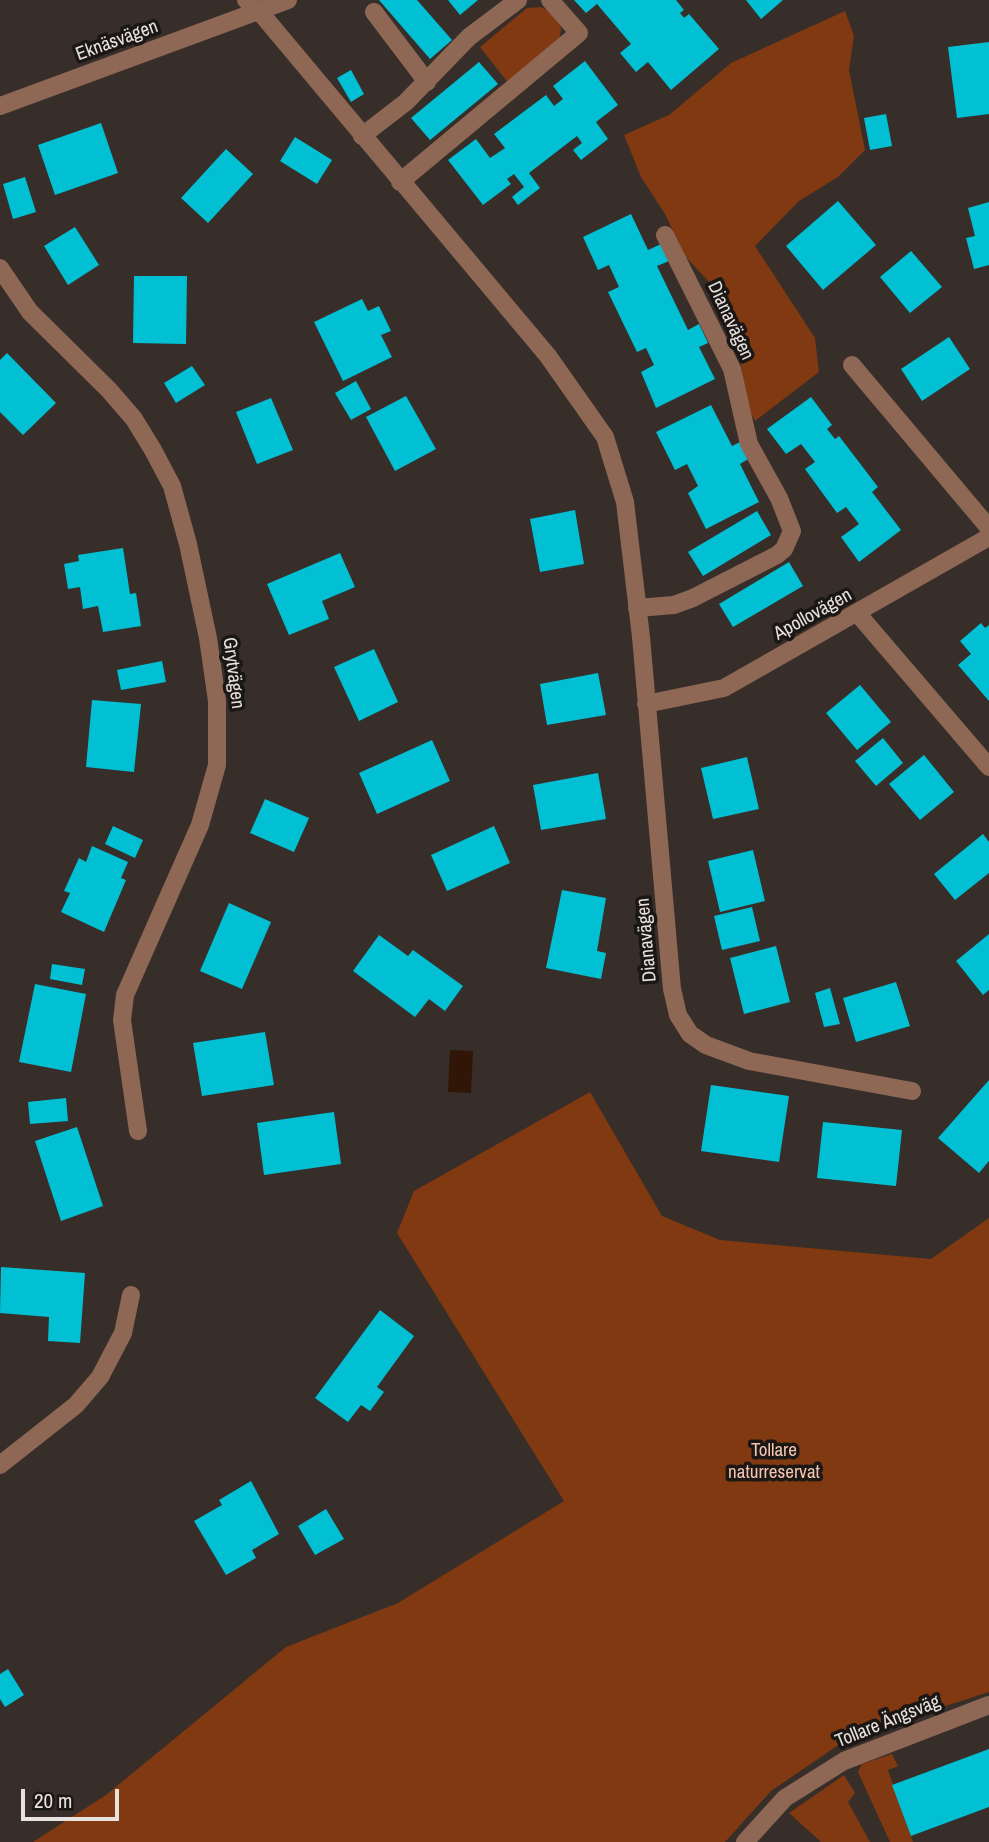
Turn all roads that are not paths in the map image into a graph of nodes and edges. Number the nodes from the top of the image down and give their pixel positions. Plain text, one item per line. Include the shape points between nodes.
1 (288, 0) edge
2 (518, 0) edge
3 (551, 0) edge
4 (253, 6) edge
5 (374, 12) dead end
6 (427, 82) junction
7 (0, 106) edge
8 (362, 136) junction
9 (400, 182) junction
10 (665, 235) dead end
11 (0, 268) edge
12 (852, 365) dead end
13 (989, 528) edge
14 (989, 537) edge
15 (637, 608) junction
16 (858, 614) junction
17 (646, 704) junction
18 (989, 767) edge
19 (912, 1091) dead end
20 (138, 1131) dead end
21 (131, 1295) dead end
22 (0, 1465) edge
23 (989, 1705) edge
24 (745, 1842) edge

1 - 4 street, Eknäsvägen
2 - 6 street via 469,37
3 - 9 street via 579,33
4 - 7 street, Eknäsvägen
4 - 8 street, Dianavägen
5 - 6 street
6 - 8 street
8 - 9 street, Dianavägen
9 - 15 street, Dianavägen via 548,356 605,438 625,502
10 - 15 street, Dianavägen via 732,369 749,444 792,531 777,555 704,593 674,606
11 - 20 street, Grytvägen via 30,312 134,419 153,450 172,485 208,638 219,738 212,785 200,825 125,996 122,1020
12 - 13 street
14 - 16 street, Apollovägen
15 - 17 street, Dianavägen
16 - 17 street, Apollovägen via 724,688
16 - 18 street
17 - 19 street, Dianavägen via 672,989 678,1015 690,1034 749,1061
21 - 22 street via 123,1334 100,1377 76,1405
23 - 24 street, Tollare Ängsväg via 844,1761 785,1798

